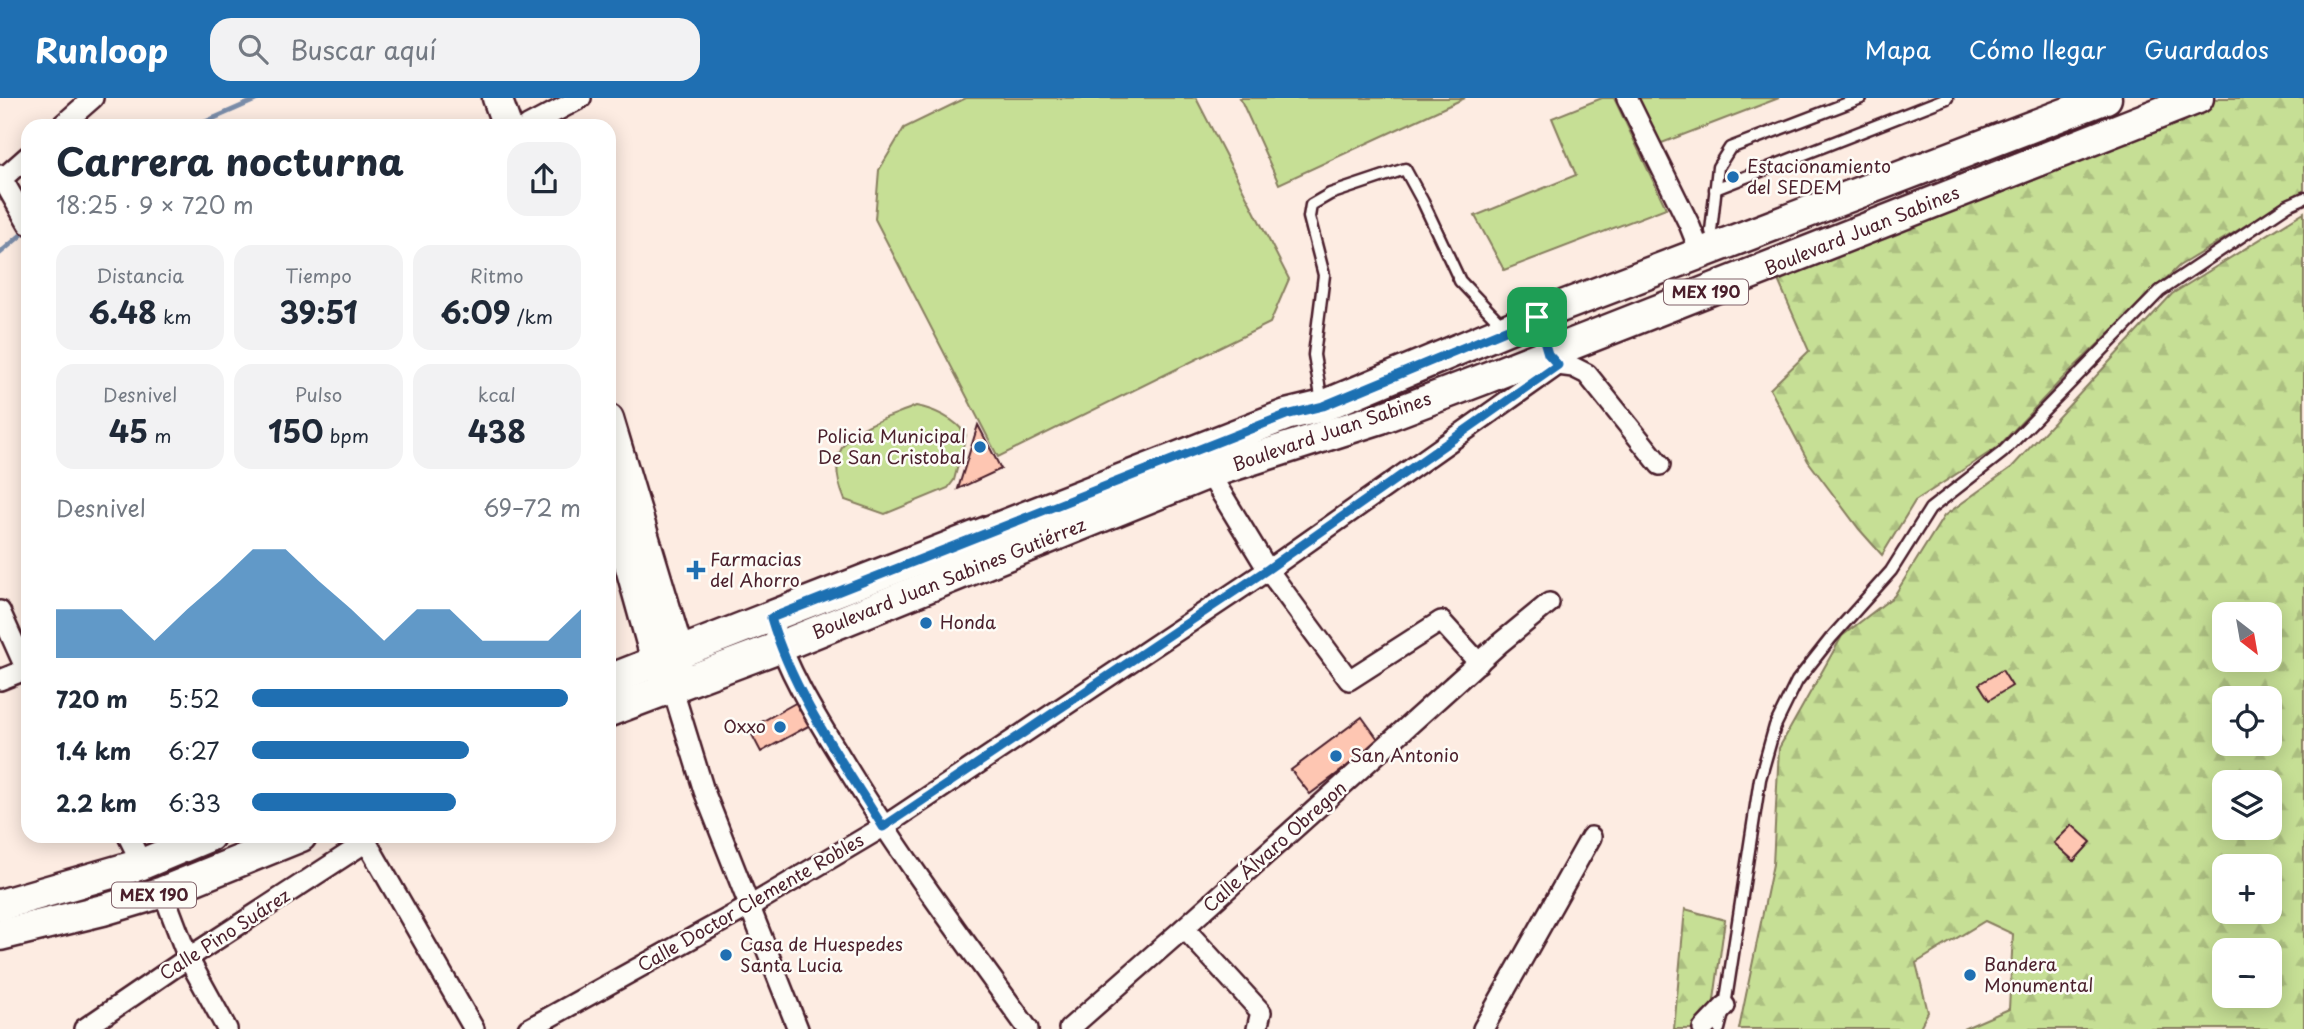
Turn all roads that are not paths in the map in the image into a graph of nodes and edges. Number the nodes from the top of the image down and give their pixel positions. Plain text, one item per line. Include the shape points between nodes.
1 (93, 98) edge
2 (497, 98) edge
3 (518, 98) edge
4 (581, 98) edge
5 (1627, 98) edge
6 (1861, 98) edge
7 (1912, 98) edge
8 (1947, 98) edge
9 (2106, 98) edge
10 (2198, 98) edge
11 (1916, 110) junction
12 (69, 119) edge
13 (504, 119) edge
14 (525, 119) edge
15 (540, 119) edge
16 (21, 161) edge
17 (1, 177) edge
18 (1715, 189) junction
19 (2304, 198) edge
20 (9, 203) edge
21 (21, 216) edge
22 (1709, 251) junction
23 (1537, 317) junction
24 (1506, 330) junction
25 (1553, 359) junction
26 (1323, 406) junction
27 (1230, 439) joint
28 (616, 447) edge
29 (1660, 465) dead end
30 (1209, 473) junction
31 (616, 512) edge
32 (1268, 569) junction
33 (1549, 603) dead end
34 (0, 611) edge
35 (771, 618) junction
36 (779, 647) junction
37 (668, 657) junction
38 (21, 660) edge
39 (1479, 663) junction
40 (21, 674) edge
41 (616, 677) edge
42 (0, 680) edge
43 (672, 687) junction
44 (616, 708) edge
45 (883, 827) junction
46 (1591, 837) dead end
47 (132, 843) edge
48 (192, 843) edge
49 (284, 843) edge
50 (358, 843) edge
51 (366, 843) edge
52 (142, 864) junction
53 (163, 892) junction
54 (0, 905) edge
55 (750, 906) junction
56 (1184, 928) junction
57 (0, 935) edge
58 (188, 958) junction
59 (1725, 1006) junction
60 (84, 1029) edge
61 (227, 1029) edge
62 (474, 1029) edge
63 (528, 1029) edge
64 (799, 1029) edge
65 (1028, 1029) edge
66 (1069, 1029) edge
67 (1257, 1029) edge
68 (1483, 1029) edge
69 (1703, 1029) edge
70 (1719, 1029) edge

1 - 12 street
2 - 13 main road
3 - 14 main road
4 - 15 street
5 - 22 street via 1689,224
6 - 18 lane via 1730,149 1718,167
7 - 11 lane
8 - 11 lane
9 - 22 main road, Boulevard Juan Sabines / MEX 190
10 - 25 main road, Boulevard Juan Sabines / MEX 190
11 - 18 lane
16 - 17 street
17 - 20 street
18 - 22 lane
19 - 59 lane via 2160,291 2003,452 1930,509 1891,571 1797,681 1775,726 1760,779
20 - 21 street
22 - 23 main road, Boulevard Juan Sabines / MEX 190
23 - 24 main road, Boulevard Juan Sabines / MEX 190
23 - 25 street
24 - 26 main road, Boulevard Juan Sabines / MEX 190
24 - 26 lane via 1460,281 1405,169 1330,194 1311,205 1309,217 1324,275 1314,355
25 - 29 street via 1587,374
25 - 30 main road, Boulevard Juan Sabines / MEX 190
25 - 32 street, Calle Doctor Clemente Robles
26 - 27 main road, Boulevard Juan Sabines / MEX 190 via 1286,415
27 - 35 main road, Boulevard Juan Sabines Gutiérrez / MEX 190
28 - 37 main road
30 - 32 street
30 - 36 main road, Boulevard Juan Sabines Gutiérrez / MEX 190
31 - 37 main road
32 - 39 street via 1349,680 1441,621
32 - 45 street, Calle Doctor Clemente Robles
33 - 39 street, Calle Álvaro Obregon
34 - 38 street
35 - 36 street
35 - 37 main road, Boulevard Juan Sabines Gutiérrez / MEX 190
36 - 43 main road, Boulevard Juan Sabines Gutiérrez / MEX 190
36 - 45 street
37 - 41 main road, Boulevard Juan Sabines Gutiérrez / MEX 190
37 - 43 main road
39 - 56 street, Calle Álvaro Obregon
40 - 42 street
43 - 44 main road, Boulevard Juan Sabines Gutiérrez / MEX 190
43 - 55 street via 704,791
45 - 55 street, Calle Doctor Clemente Robles
45 - 65 street
46 - 68 street
47 - 52 street
48 - 52 main road, MEX 190
49 - 53 main road, MEX 190
50 - 58 street, Calle Pino Suárez
51 - 62 street
52 - 54 main road, MEX 190
53 - 57 main road, MEX 190
53 - 58 street
55 - 63 street, Calle Doctor Clemente Robles
55 - 64 street
56 - 66 street, Calle Álvaro Obregon
56 - 67 street via 1261,1012
58 - 60 street, Calle Pino Suárez
58 - 61 street
59 - 69 street
59 - 70 lane

